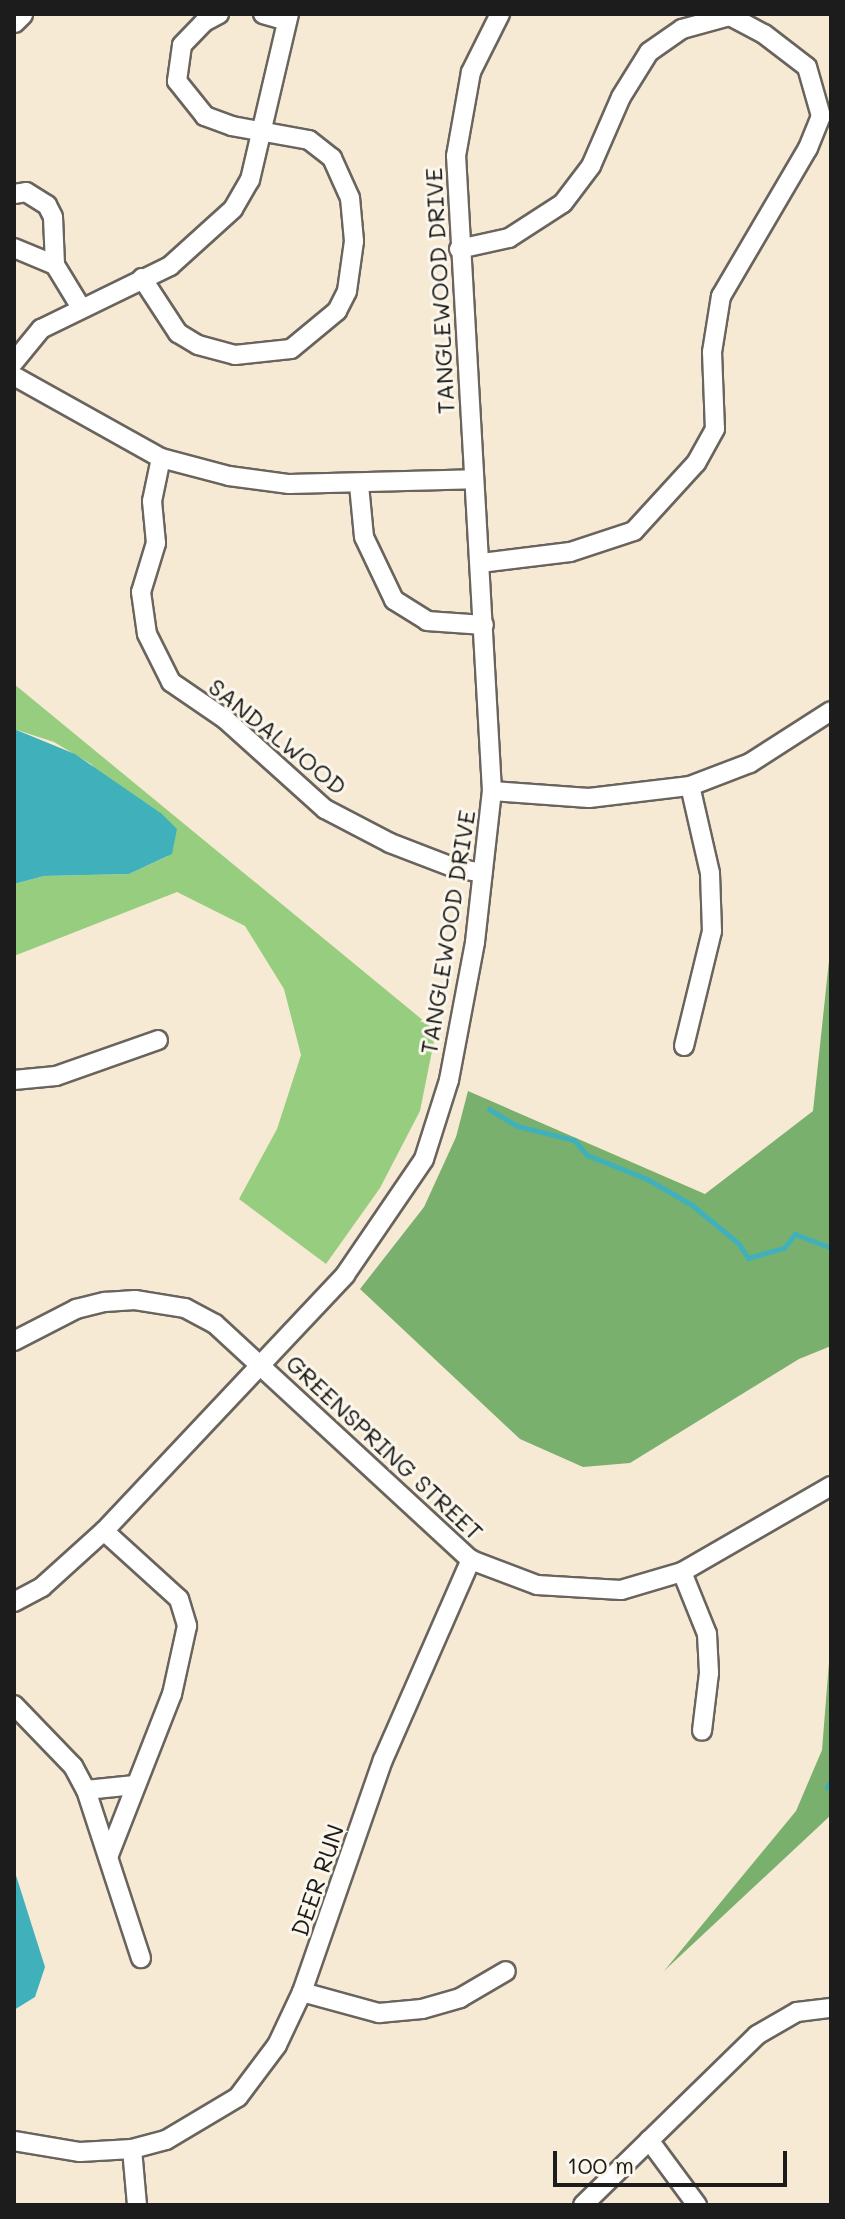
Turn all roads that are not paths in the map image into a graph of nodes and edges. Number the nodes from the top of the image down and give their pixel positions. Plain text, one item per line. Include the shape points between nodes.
1 (21, 14) edge
2 (219, 14) edge
3 (263, 14) edge
4 (500, 14) edge
5 (286, 17) edge
6 (14, 21) edge
7 (263, 130) junction
8 (14, 194) edge
9 (14, 248) edge
10 (459, 249) junction
11 (55, 265) junction
12 (142, 278) junction
13 (80, 306) junction
14 (14, 362) edge
15 (14, 376) edge
16 (161, 458) junction
17 (474, 479) junction
18 (359, 485) junction
19 (480, 563) junction
20 (484, 625) junction
21 (831, 711) edge
22 (690, 786) junction
23 (492, 791) junction
24 (483, 873) junction
25 (158, 1040) dead end
26 (684, 1046) dead end
27 (14, 1080) edge
28 (14, 1341) edge
29 (262, 1365) junction
30 (831, 1486) edge
31 (104, 1531) junction
32 (471, 1560) junction
33 (682, 1572) junction
34 (14, 1602) edge
35 (14, 1705) edge
36 (702, 1731) dead end
37 (135, 1785) junction
38 (86, 1790) junction
39 (109, 1855) junction
40 (141, 1958) dead end
41 (506, 1971) dead end
42 (302, 1992) junction
43 (831, 2008) edge
44 (649, 2140) junction
45 (14, 2141) edge
46 (132, 2149) junction
47 (137, 2205) edge
48 (583, 2205) edge
49 (697, 2205) edge

1 - 6 street
2 - 7 street via 182,45 177,81 205,116
3 - 5 street
4 - 10 street, TANGLEWOOD DRIVE via 471,72 462,113 456,156
5 - 7 street
7 - 12 street via 250,180 233,209 192,250
7 - 12 street via 323,148 345,177 354,241 347,291 337,311 291,349 217,352 178,333
8 - 11 street via 26,192 47,205 53,217
9 - 11 street
10 - 17 street, TANGLEWOOD DRIVE
10 - 19 street via 509,238 563,203 591,166 621,97 665,38 730,16 807,67 821,116 808,148 721,296 712,352 715,429 696,463 634,531 570,552
11 - 13 street
12 - 13 street
13 - 14 street via 41,329
15 - 16 street
16 - 18 street via 289,484
16 - 24 street, SANDALWOOD via 152,501 156,543 141,592 147,634 171,682 225,719 325,809 390,843
17 - 18 street
17 - 19 street, TANGLEWOOD DRIVE
18 - 20 street via 364,537 394,600 427,621
19 - 20 street, TANGLEWOOD DRIVE
20 - 23 street, TANGLEWOOD DRIVE
21 - 22 street via 750,763
22 - 23 street via 589,798
22 - 26 street via 710,873 712,931
23 - 24 street, TANGLEWOOD DRIVE
24 - 29 street, TANGLEWOOD DRIVE via 449,1080 424,1159 345,1275
25 - 27 street via 56,1076
28 - 29 street, GREENSPRING STREET via 76,1309 146,1301 185,1308 205,1319
29 - 31 street, TANGLEWOOD DRIVE
29 - 32 street, GREENSPRING STREET
30 - 33 street, GREENSPRING STREET
31 - 34 street, TANGLEWOOD DRIVE via 42,1587
31 - 37 street via 179,1599 187,1626 172,1694
32 - 33 street, GREENSPRING STREET via 551,1586 621,1590
32 - 42 street, DEER RUN via 383,1760
33 - 36 street via 707,1634 709,1673
35 - 38 street via 73,1766
37 - 38 street
37 - 39 street
38 - 39 street
39 - 40 street
41 - 42 street via 460,1998 422,2009 379,2013
42 - 46 street, DEER RUN via 277,2045 238,2097 166,2140
43 - 44 street via 797,2012 757,2035
44 - 48 street
44 - 49 street
45 - 46 street, DEER RUN via 80,2152
46 - 47 street

